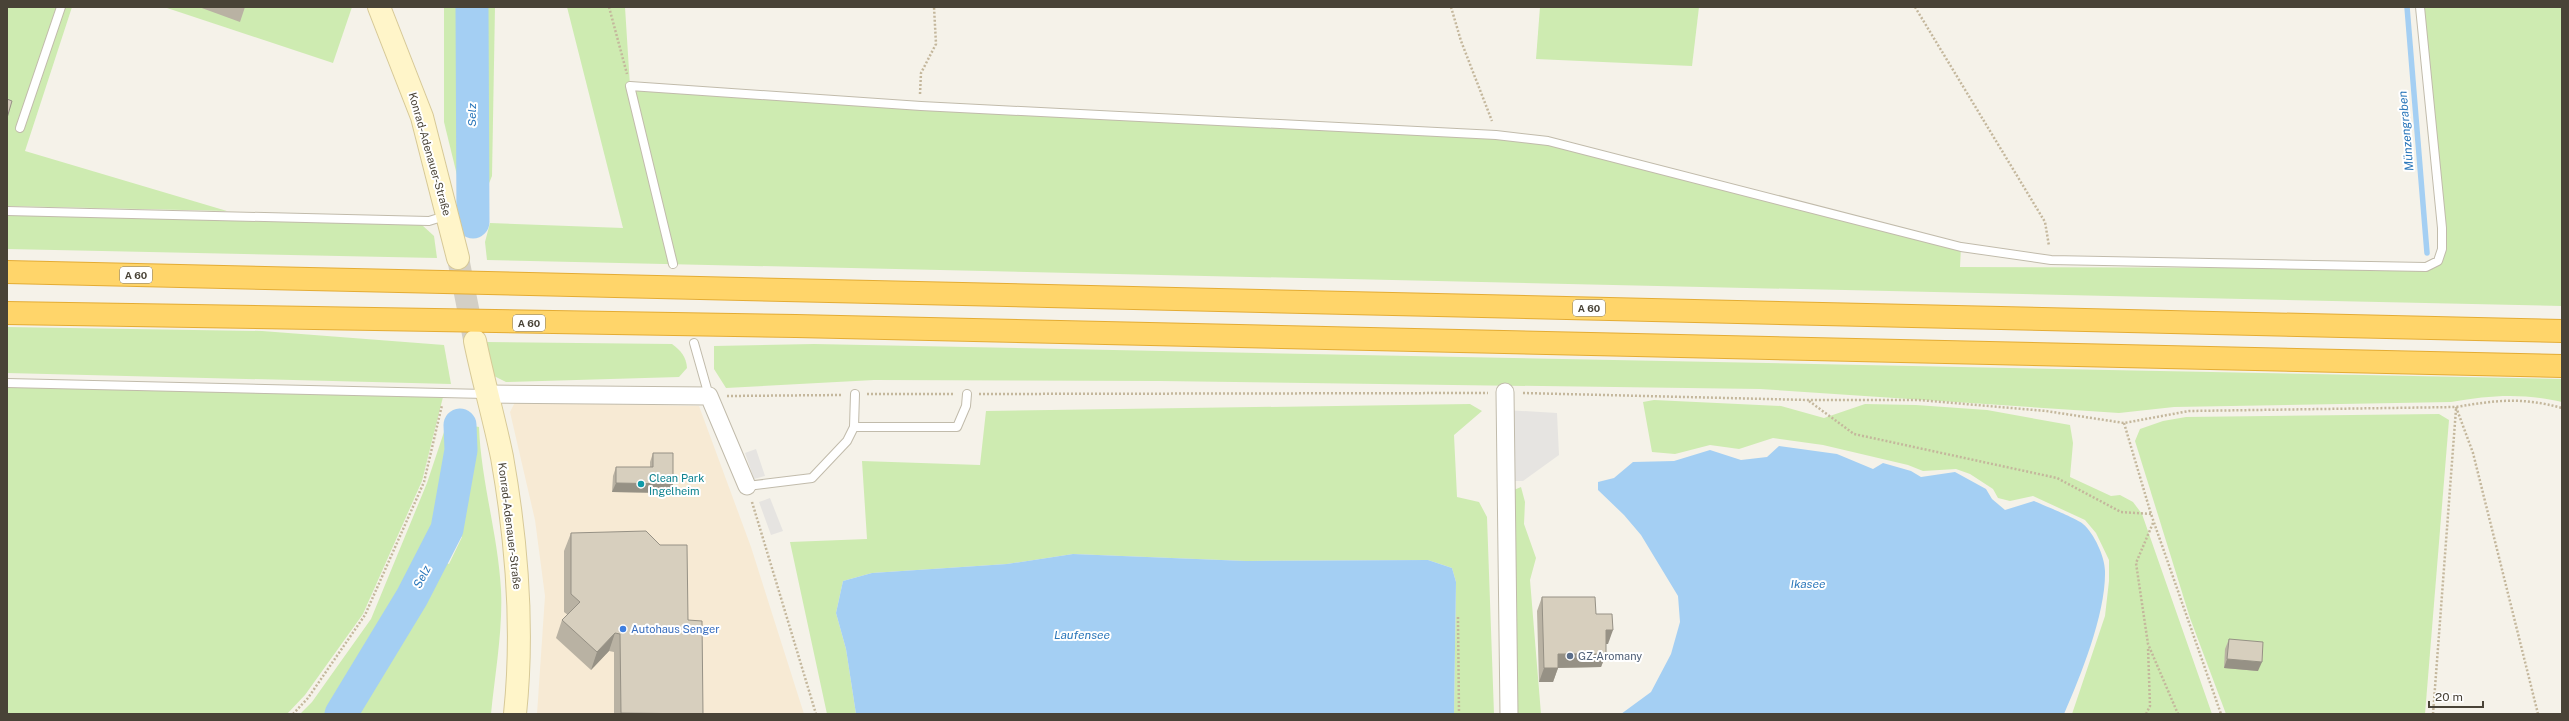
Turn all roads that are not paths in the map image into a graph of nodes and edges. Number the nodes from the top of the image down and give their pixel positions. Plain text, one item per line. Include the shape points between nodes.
1 (61, 7) edge
2 (379, 7) edge
3 (2420, 7) edge
4 (20, 128) dead end
5 (7, 211) edge
6 (447, 215) junction
7 (458, 258) tunnel mouth
8 (672, 264) dead end
9 (7, 272) edge
10 (7, 313) edge
11 (2562, 331) edge
12 (474, 341) tunnel mouth
13 (694, 343) dead end
14 (2562, 366) edge
15 (7, 383) edge
16 (1505, 392) road end
17 (486, 394) junction
18 (855, 394) road end
19 (968, 394) road end
20 (709, 396) junction
21 (854, 427) junction
22 (747, 486) joint
23 (515, 714) edge
24 (1508, 714) edge

1 - 4 lane
2 - 6 main road, Konrad-Adenauer-Straße via 422,117
3 - 8 lane via 2442,228 2442,249 2438,261 2426,267 2051,260 1961,247 1548,141 1496,135 921,106 630,86
5 - 6 lane via 429,221
6 - 7 main road, Konrad-Adenauer-Straße
9 - 11 highway, A 60
10 - 14 highway, A 60 via 796,326
12 - 17 main road, Konrad-Adenauer-Straße
13 - 20 lane
15 - 17 lane via 447,391
16 - 24 street
17 - 20 street
17 - 23 main road, Konrad-Adenauer-Straße via 501,456 513,530 519,594 520,670
18 - 21 lane
19 - 21 lane via 957,427
20 - 22 street
21 - 22 lane via 847,440 812,478

